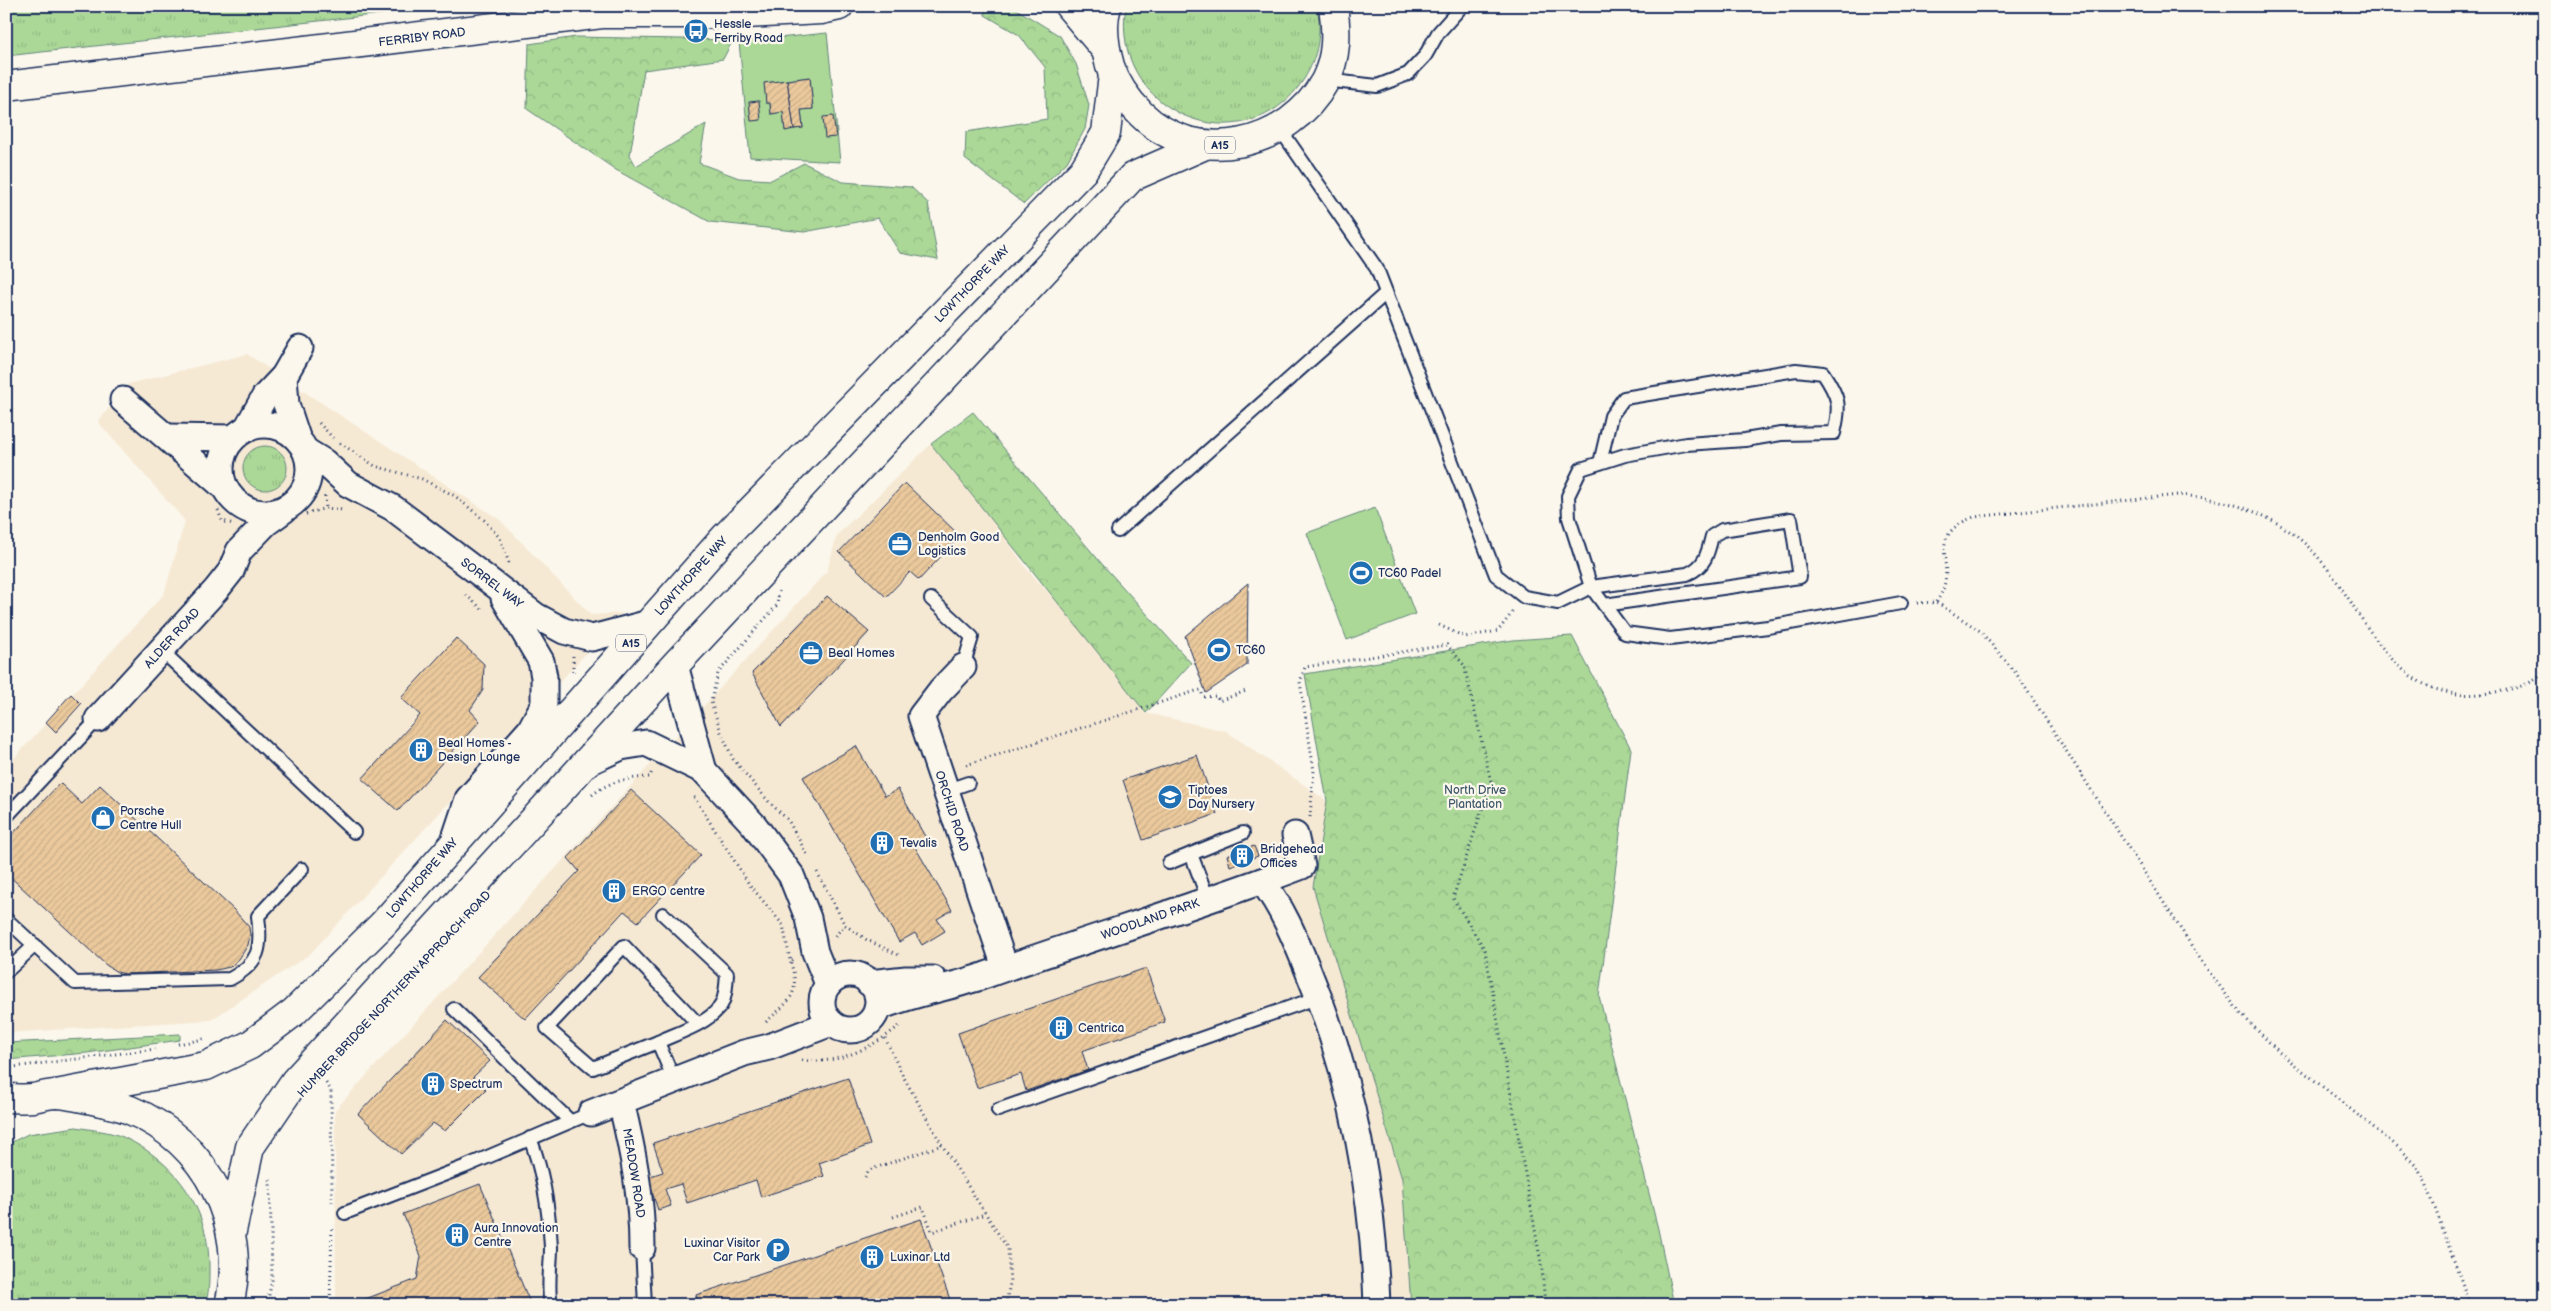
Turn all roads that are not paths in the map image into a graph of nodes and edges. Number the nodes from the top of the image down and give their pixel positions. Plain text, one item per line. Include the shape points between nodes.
1 (1069, 6) edge
2 (1107, 6) edge
3 (1462, 6) edge
4 (827, 8) edge
5 (601, 10) edge
6 (704, 10) edge
7 (556, 13) edge
8 (1339, 14) edge
9 (1105, 49) junction
10 (1113, 75) junction
11 (1325, 80) junction
12 (6, 86) edge
13 (1280, 129) junction
14 (1205, 145) junction
15 (1386, 293) junction
16 (300, 348) dead end
17 (284, 376) junction
18 (124, 400) dead end
19 (240, 433) junction
20 (168, 437) junction
21 (302, 444) junction
22 (1600, 463) junction
23 (348, 484) junction
24 (229, 494) junction
25 (291, 505) junction
26 (1118, 531) dead end
27 (239, 552) junction
28 (493, 584) junction
29 (1591, 587) junction
30 (931, 599) dead end
31 (1901, 603) road end
32 (1604, 605) junction
33 (649, 623) junction
34 (161, 650) junction
35 (675, 665) junction
36 (964, 667) joint
37 (98, 719) joint
38 (584, 764) junction
39 (704, 771) junction
40 (6, 818) edge
41 (1303, 829) road end
42 (354, 832) dead end
43 (1243, 833) dead end
44 (454, 841) junction
45 (1191, 854) junction
46 (1169, 863) dead end
47 (302, 869) dead end
48 (1262, 881) junction
49 (1208, 899) junction
50 (663, 914) dead end
51 (808, 918) junction
52 (6, 919) edge
53 (35, 945) junction
54 (1005, 967) junction
55 (6, 972) edge
56 (861, 979) junction
57 (968, 980) junction
58 (828, 984) junction
59 (1319, 997) junction
60 (877, 1008) junction
61 (454, 1009) dead end
62 (827, 1016) junction
63 (697, 1023) junction
64 (658, 1042) junction
65 (674, 1080) junction
66 (31, 1097) edge
67 (621, 1102) junction
68 (998, 1110) dead end
69 (6, 1112) edge
70 (580, 1116) junction
71 (530, 1138) junction
72 (345, 1213) road end
73 (232, 1231) junction
74 (642, 1248) joint
75 (229, 1305) edge
76 (551, 1305) edge
77 (645, 1305) edge
78 (1377, 1305) edge

1 - 9 main road
2 - 9 main road, A15
3 - 11 lane via 1408,74 1377,86
4 - 6 main road, FERRIBY ROAD via 733,14
5 - 6 main road, FERRIBY ROAD
5 - 7 main road, FERRIBY ROAD
7 - 12 main road, FERRIBY ROAD
8 - 11 main road, A15 via 1334,56
9 - 10 main road, A15
10 - 14 main road, A15 via 1128,101 1150,122 1176,137
10 - 33 main road, LOWTHORPE WAY / A15 via 1106,133 1083,171 725,538
11 - 13 main road, A15 via 1306,108
13 - 14 main road, A15 via 1240,144
13 - 15 lane via 1377,268
14 - 35 main road, A15 via 1132,177
15 - 26 lane
15 - 29 lane via 1496,575 1524,597 1558,603
16 - 17 street
17 - 19 street via 265,396
17 - 21 street via 286,404
18 - 20 street
19 - 20 street
19 - 21 street via 264,424 282,427
19 - 24 street via 224,453 220,470
20 - 24 street
21 - 23 street, SORREL WAY
21 - 25 street via 310,468 307,485
22 - 22 lane via 1611,416 1624,398 1796,370 1823,373 1836,392 1839,410 1834,433 1781,434 1686,444
22 - 29 lane via 1581,469 1568,496 1569,518
23 - 25 street via 311,487
23 - 28 street, SORREL WAY via 393,508
24 - 25 street via 249,511 266,514
24 - 27 street
25 - 27 street via 266,523
27 - 34 street, ALDER ROAD via 231,571 216,590
28 - 33 street, SORREL WAY via 536,616 564,631 592,638
28 - 44 street, SORREL WAY via 511,608 541,661 544,704 530,730 468,799
29 - 32 lane
29 - 32 lane via 1687,574 1695,571 1707,557 1712,536 1722,530 1791,519 1800,577
30 - 36 lane via 972,637
31 - 32 lane via 1768,627 1670,639 1625,633
33 - 44 main road, LOWTHORPE WAY / A15
34 - 37 street, ALDER ROAD
34 - 42 lane
35 - 38 main road, A15
35 - 39 street
36 - 54 street, ORCHID ROAD via 940,690 921,716 951,782
37 - 40 lane
38 - 39 street via 622,747 646,743
38 - 73 main road, A15 via 295,1081 250,1147
39 - 51 street via 754,825 791,875
41 - 48 street, WOODLAND PARK via 1302,866
43 - 45 lane
44 - 66 main road, LOWTHORPE WAY / A15 via 383,924 294,1012 250,1045 206,1066
45 - 46 lane
45 - 49 lane
47 - 53 lane via 258,916 261,944 255,958 241,973 230,978 75,983
48 - 49 street, WOODLAND PARK
48 - 59 street via 1272,894
49 - 54 street, WOODLAND PARK
50 - 63 lane via 727,974 726,991 720,1007
51 - 56 street via 826,946
51 - 58 street via 815,952
52 - 53 lane
53 - 55 lane
54 - 57 street, WOODLAND PARK
56 - 57 street, WOODLAND PARK
56 - 58 street via 836,978
56 - 60 street via 875,990
57 - 60 street, WOODLAND PARK via 906,996
58 - 62 street via 824,992
59 - 68 lane
59 - 78 street via 1350,1093 1366,1166
60 - 62 street via 867,1024 859,1028 841,1029
61 - 70 lane
62 - 65 street via 769,1047 744,1053
63 - 64 lane
63 - 64 lane via 624,946 547,1028 592,1068
64 - 65 lane
65 - 67 street
66 - 69 main road, LOWTHORPE WAY
66 - 73 main road via 129,1110 177,1137 212,1180
67 - 70 street
67 - 74 street, MEADOW ROAD via 641,1202
70 - 71 lane
71 - 72 lane
71 - 76 lane via 547,1197 551,1249 548,1293
73 - 75 main road via 235,1260
74 - 77 lane, MEADOW ROAD

